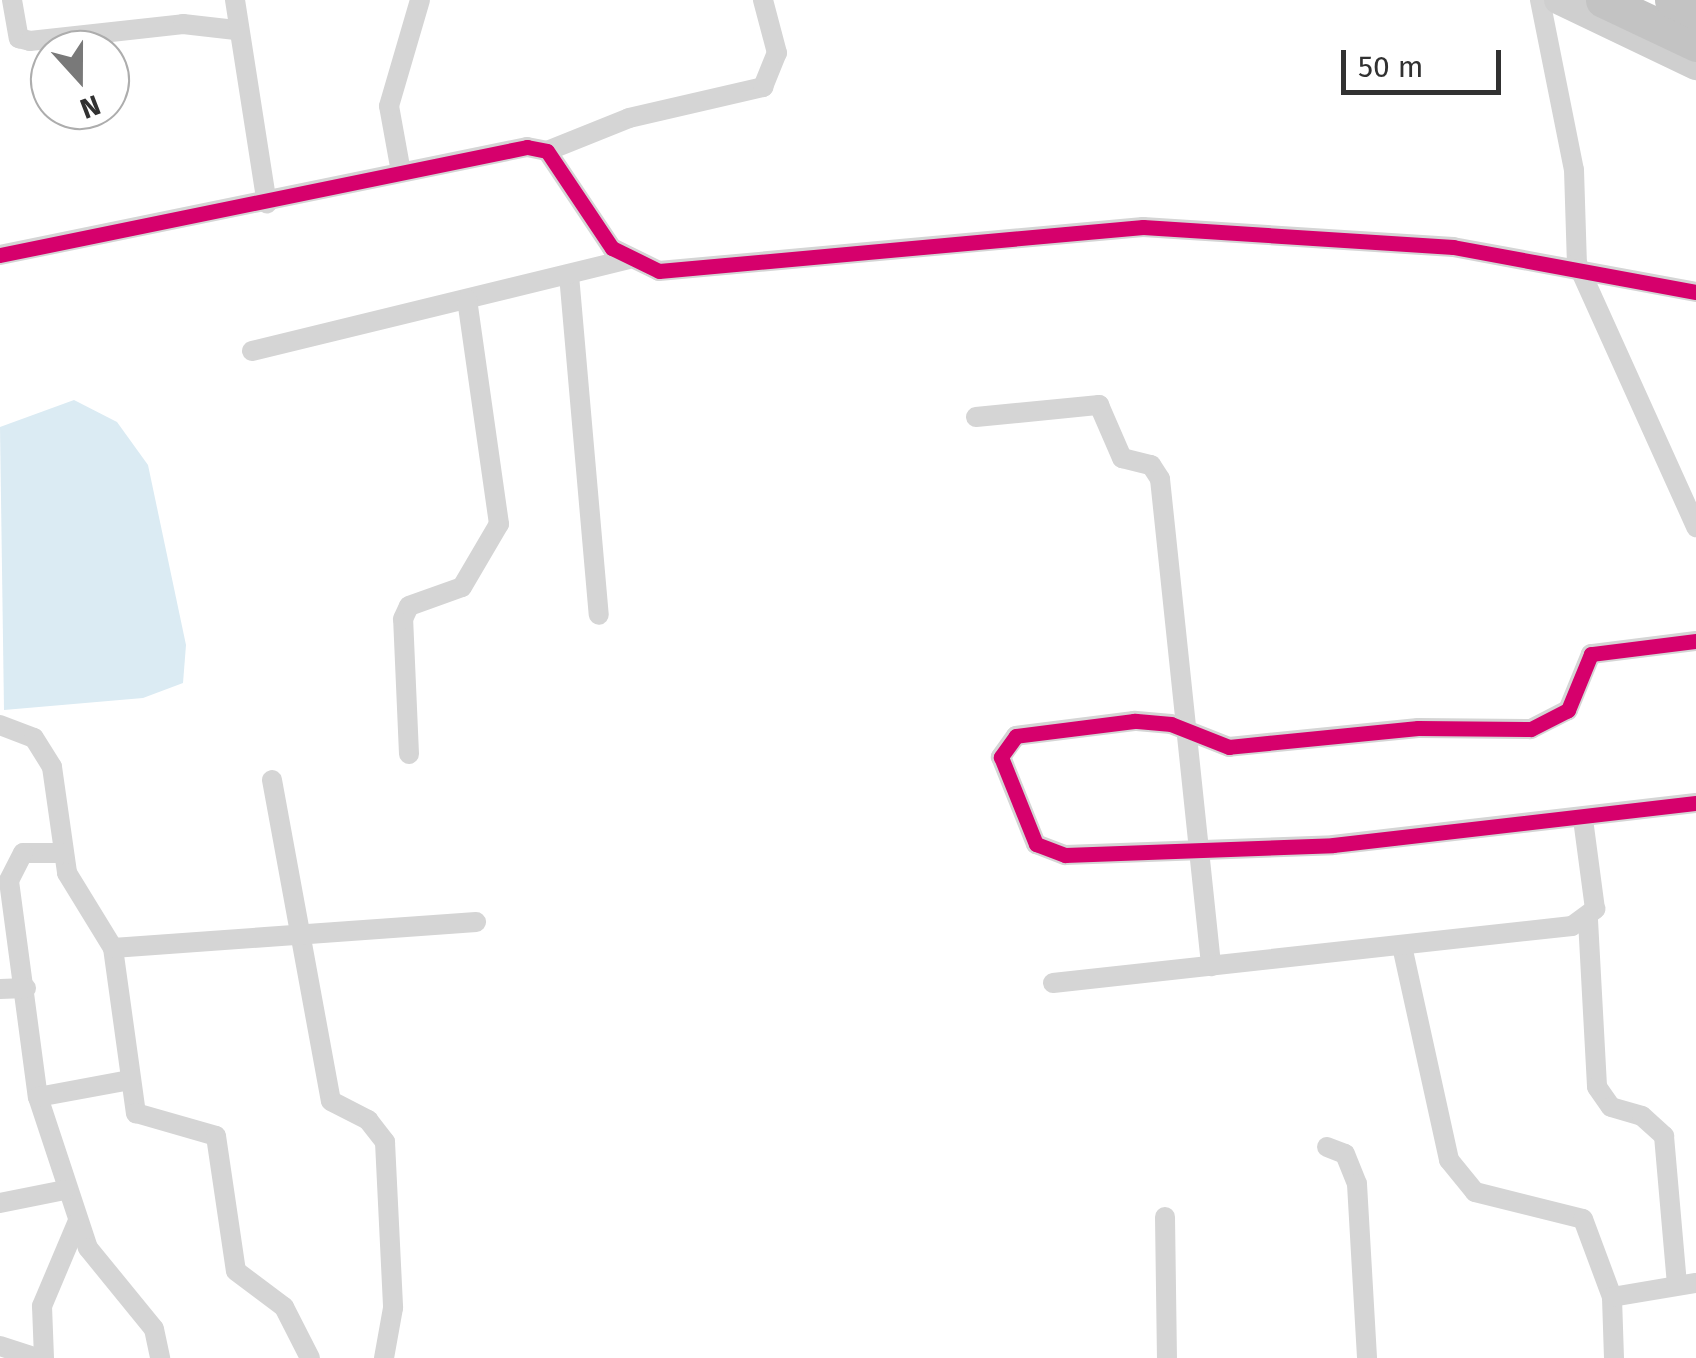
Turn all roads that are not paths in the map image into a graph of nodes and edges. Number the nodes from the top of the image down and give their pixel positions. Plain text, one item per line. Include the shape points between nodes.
1 (12, 0) edge
2 (235, 0) edge
3 (420, 0) edge
4 (763, 0) edge
5 (1540, 0) edge
6 (1558, 0) edge
7 (1604, 0) edge
8 (1672, 0) edge
9 (1696, 12) edge
10 (236, 30) junction
11 (10, 39) edge
12 (1696, 44) edge
13 (1696, 66) edge
14 (547, 150) junction
15 (401, 172) junction
16 (267, 204) junction
17 (0, 256) edge
18 (628, 259) junction
19 (1577, 263) junction
20 (568, 276) junction
21 (1696, 292) edge
22 (466, 299) junction
23 (252, 351) dead end
24 (976, 417) dead end
25 (1696, 527) edge
26 (599, 615) dead end
27 (1696, 640) edge
28 (0, 725) edge
29 (1183, 730) junction
30 (410, 754) dead end
31 (272, 780) dead end
32 (1696, 803) edge
33 (1583, 819) junction
34 (1197, 848) junction
35 (61, 853) junction
36 (1588, 920) junction
37 (476, 922) dead end
38 (300, 932) junction
39 (1402, 946) junction
40 (113, 948) junction
41 (1211, 966) junction
42 (1053, 983) dead end
43 (26, 988) junction
44 (0, 989) edge
45 (130, 1080) junction
46 (38, 1097) junction
47 (1327, 1146) dead end
48 (65, 1190) junction
49 (0, 1203) edge
50 (1165, 1216) dead end
51 (76, 1223) junction
52 (1687, 1283) edge
53 (1612, 1296) junction
54 (0, 1346) edge
55 (40, 1358) edge
56 (160, 1358) edge
57 (310, 1358) edge
58 (384, 1358) edge
59 (1167, 1358) edge
60 (1367, 1358) edge
61 (1614, 1358) edge

1 - 11 street
2 - 10 street
3 - 15 street via 390,106
4 - 14 street via 777,52 763,88 630,118
5 - 19 street via 1574,170
6 - 13 street
7 - 12 highway
8 - 9 highway
10 - 11 street via 184,24
10 - 16 street
14 - 15 street via 477,151
14 - 18 street via 596,229
15 - 16 street
16 - 17 street
18 - 19 street via 688,270 1143,226 1332,234
18 - 20 street
19 - 21 street
19 - 25 street
20 - 22 street
20 - 26 street
22 - 23 street
22 - 30 street via 499,524 462,587 409,606 404,619
24 - 29 street via 1099,405 1122,458 1151,466 1160,479
27 - 29 street via 1591,654 1568,710 1531,729 1418,728 1229,747
28 - 35 street via 46,751 60,792
29 - 34 street
29 - 34 street via 1155,720 1016,736 1001,757 1027,827 1048,852
31 - 38 street
32 - 33 street
33 - 34 street via 1419,828 1332,845
33 - 36 street via 1596,890
34 - 41 street
35 - 40 street
35 - 43 street via 36,849 12,864
36 - 39 street
36 - 52 street via 1597,1088 1611,1107 1642,1116 1664,1136
37 - 38 street
38 - 40 street
38 - 58 street via 330,1101 368,1120 385,1142 393,1308
39 - 41 street
39 - 53 street via 1449,1160 1495,1200 1583,1219
40 - 45 street
41 - 42 street
43 - 44 street
43 - 46 street
45 - 46 street
45 - 57 street via 144,1122 204,1125 216,1136 236,1271 284,1307
46 - 48 street
47 - 60 street via 1344,1154 1357,1184
48 - 49 street
48 - 51 street
50 - 59 street
51 - 55 street via 42,1306
51 - 56 street via 104,1277 154,1329
52 - 53 street
53 - 61 street
54 - 55 street

